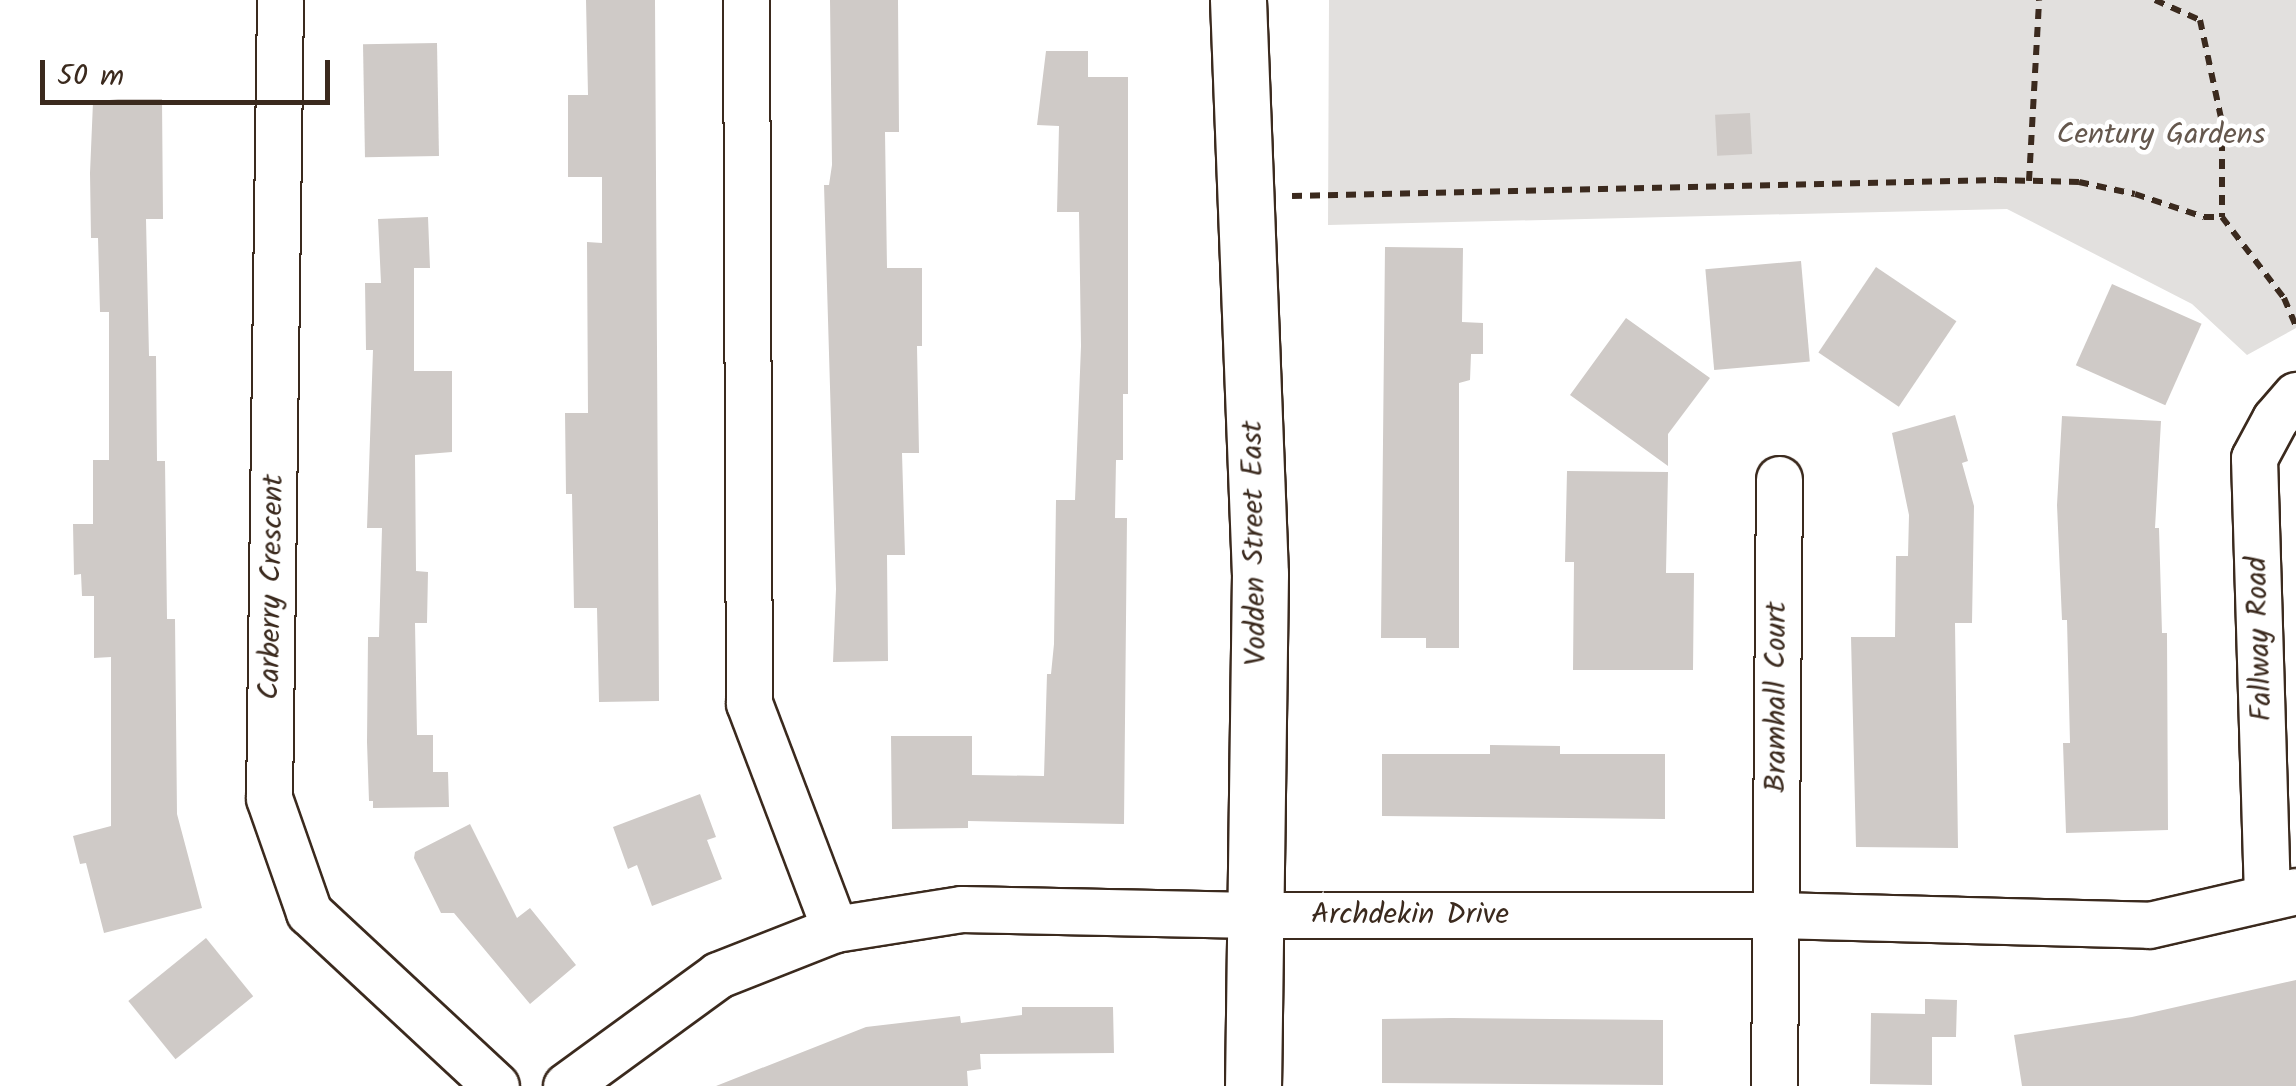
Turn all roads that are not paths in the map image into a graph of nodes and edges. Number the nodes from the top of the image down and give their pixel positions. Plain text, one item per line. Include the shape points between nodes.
1 (280, 0) edge
2 (746, 0) edge
3 (1238, 0) edge
4 (2296, 395) edge
5 (1779, 479) dead end
6 (2282, 893) edge
7 (1253, 915) junction
8 (1776, 915) junction
9 (835, 928) junction
10 (496, 1086) edge
11 (566, 1086) edge
12 (1253, 1086) edge
13 (1774, 1086) edge

1 - 10 street, Carberry Crescent via 269,798 309,912
2 - 9 street via 749,703
3 - 7 street, Vodden Street East via 1260,574
4 - 6 street, Fallway Road via 2254,458
5 - 8 street, Bramhall Court
6 - 8 street, Archdekin Drive via 2149,925
7 - 8 street, Archdekin Drive
7 - 9 street, Archdekin Drive via 961,909
7 - 12 street, Vodden Street East
8 - 13 street, Bramhall Court
9 - 11 street, Archdekin Drive via 718,975

